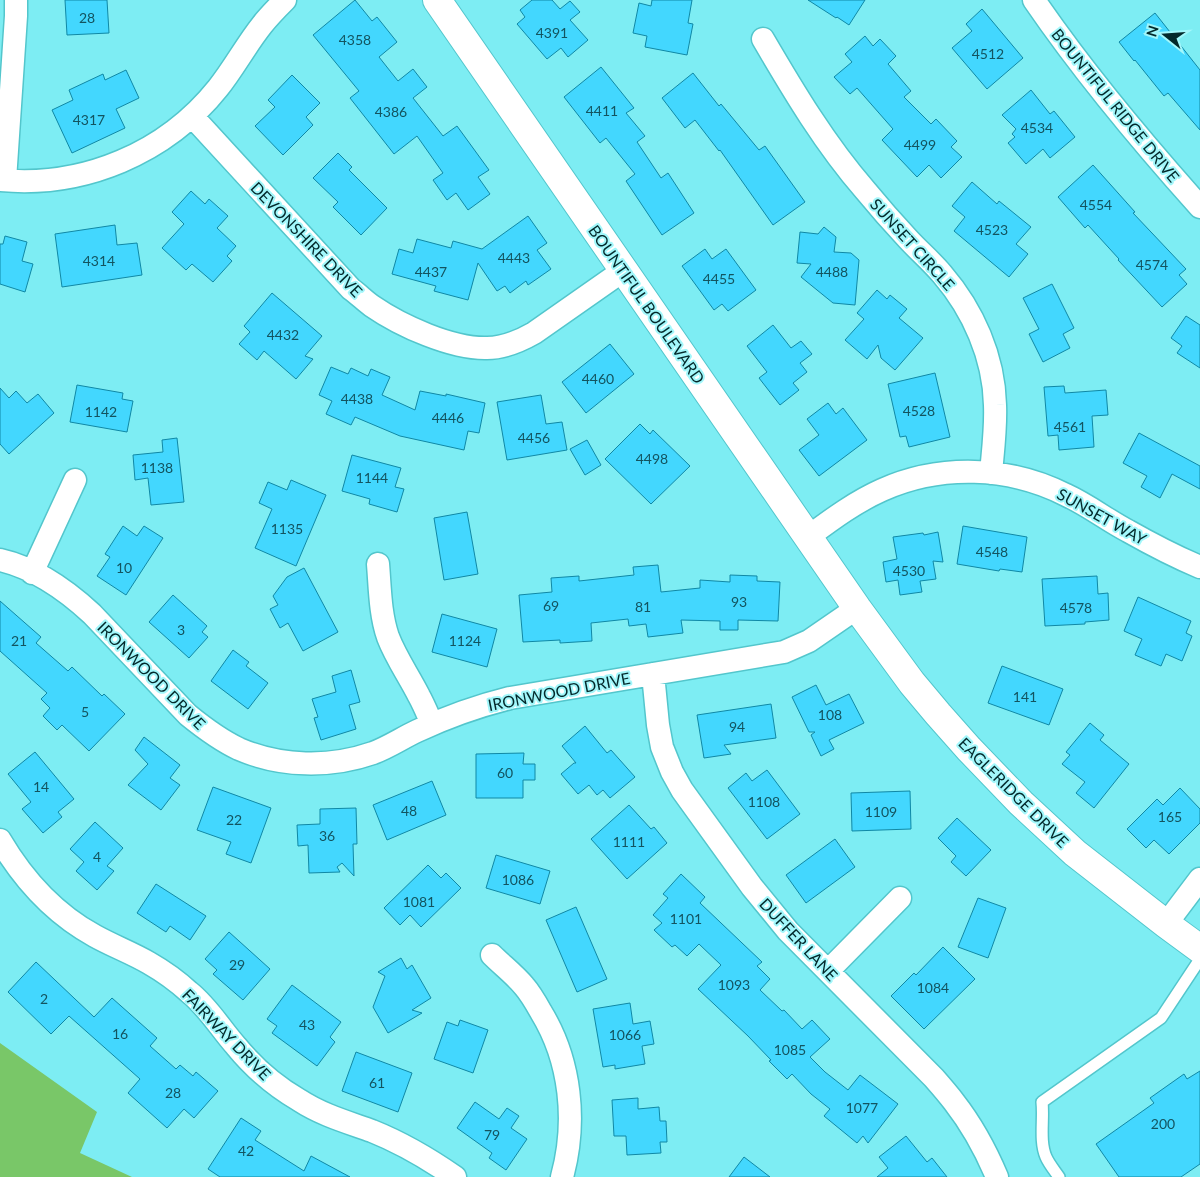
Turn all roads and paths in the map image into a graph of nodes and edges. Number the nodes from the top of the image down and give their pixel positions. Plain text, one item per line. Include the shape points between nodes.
1 (16, 0) edge
2 (285, 0) edge
3 (438, 0) edge
4 (1034, 0) edge
5 (763, 40) dead end
6 (192, 116) junction
7 (2, 180) edge
8 (1200, 207) edge
9 (624, 270) junction
10 (991, 473) junction
11 (76, 480) dead end
12 (808, 537) junction
13 (0, 560) edge
14 (378, 564) dead end
15 (1200, 567) edge
16 (32, 573) junction
17 (857, 608) junction
18 (653, 674) junction
19 (432, 724) junction
20 (0, 840) edge
21 (1200, 879) edge
22 (900, 898) dead end
23 (1166, 924) junction
24 (1200, 949) edge
25 (492, 955) dead end
26 (1200, 959) edge
27 (828, 971) junction
28 (455, 1177) edge
29 (562, 1177) edge
30 (998, 1177) edge
31 (1059, 1177) edge

1 - 7 street
2 - 6 street via 261,26 218,89
3 - 9 main road, BOUNTIFUL BOULEVARD
4 - 8 street, BOUNTIFUL RIDGE DRIVE via 1116,108
5 - 10 street, SUNSET CIRCLE via 814,124 864,190 942,273 966,307 984,345 994,384
6 - 7 street via 166,138 123,162 70,178
6 - 9 street, DEVONSHIRE DRIVE via 352,289 392,318 455,344 487,348 520,341
9 - 12 main road, BOUNTIFUL BOULEVARD
10 - 12 street, SUNSET WAY via 942,472 900,483 865,498
10 - 15 street, SUNSET WAY via 1014,476 1067,495 1129,532
11 - 16 street
12 - 17 main road, BOUNTIFUL BOULEVARD
13 - 16 street, IRONWOOD DRIVE
14 - 19 street via 388,636
16 - 19 street, IRONWOOD DRIVE via 79,602 188,715 203,728 240,749 283,761 334,762 374,752
17 - 18 street, IRONWOOD DRIVE via 810,641 784,652
17 - 23 main road, EAGLERIDGE DRIVE via 938,714 1021,802 1075,853
18 - 19 street, IRONWOOD DRIVE via 510,698
18 - 27 street, DUFFER LANE via 660,740 672,772 772,913
20 - 28 street, FAIRWAY DRIVE via 22,874 52,905 94,936 149,963 190,993 250,1062 284,1091 317,1110 417,1152
21 - 23 street
22 - 27 street
23 - 24 main road, EAGLERIDGE DRIVE
25 - 29 street via 525,987 544,1015 556,1042 568,1089 570,1112 569,1141
26 - 31 lane via 1161,1018 1042,1102 1044,1148
27 - 30 street, DUFFER LANE via 955,1102

